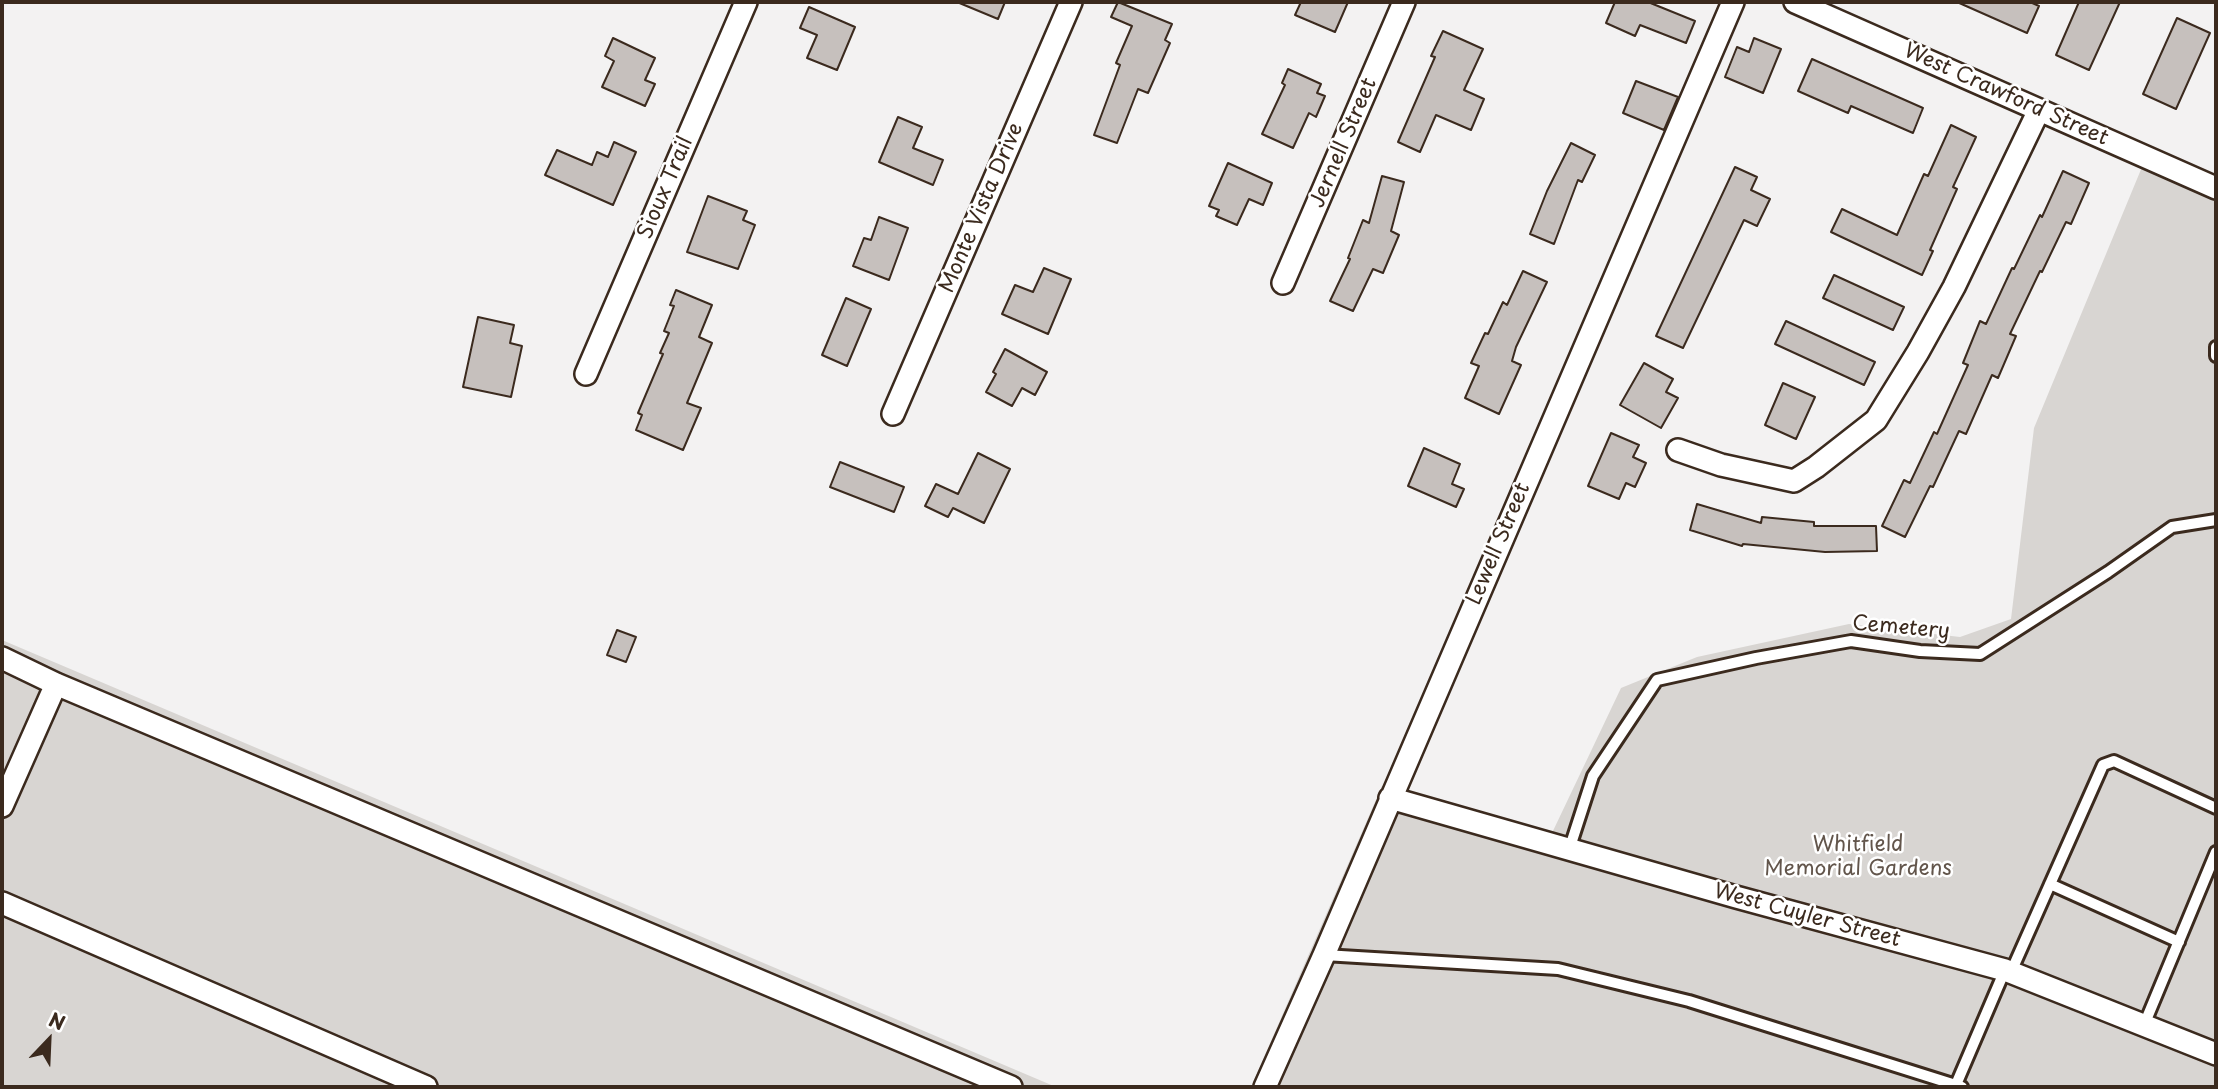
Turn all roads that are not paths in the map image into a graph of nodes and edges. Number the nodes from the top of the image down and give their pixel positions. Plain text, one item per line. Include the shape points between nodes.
1 (746, 2) edge
2 (1071, 2) edge
3 (1404, 2) edge
4 (1733, 2) edge
5 (1795, 2) edge
6 (2039, 110) junction
7 (2216, 188) edge
8 (1283, 283) dead end
9 (2216, 347) edge
10 (2216, 356) edge
11 (586, 373) dead end
12 (893, 414) dead end
13 (1678, 450) dead end
14 (2216, 520) edge
15 (2, 658) edge
16 (56, 684) junction
17 (1390, 798) junction
18 (2, 806) edge
19 (2216, 808) edge
20 (1569, 850) junction
21 (2216, 852) edge
22 (2050, 884) junction
23 (2, 903) edge
24 (2179, 942) junction
25 (1324, 955) junction
26 (2008, 971) junction
27 (2144, 1025) junction
28 (2216, 1054) edge
29 (426, 1087) edge
30 (1011, 1087) edge
31 (1265, 1087) edge
32 (1958, 1087) edge

1 - 11 street, Sioux Trail
2 - 12 street, Monte Vista Drive
3 - 8 street, Jernell Street
4 - 17 street, Lewell Street
5 - 6 street, West Crawford Street
6 - 7 street, West Crawford Street
6 - 13 street via 1954,287 1876,420 1794,481
9 - 10 lane
14 - 20 lane, Cemetery via 2172,527 1979,654 1852,640 1657,680 1593,776
15 - 16 street
16 - 18 street
16 - 30 street
17 - 20 street, West Cuyler Street
17 - 25 street, Lewell Street
19 - 22 lane via 2114,761 2103,765
20 - 26 street, West Cuyler Street
21 - 24 lane
22 - 24 lane
22 - 26 lane
23 - 29 street
24 - 27 lane
25 - 31 street, Lewell Street
25 - 32 lane via 1558,969 1689,1000
26 - 27 street, West Cuyler Street
26 - 32 lane
27 - 28 street, West Cuyler Street

